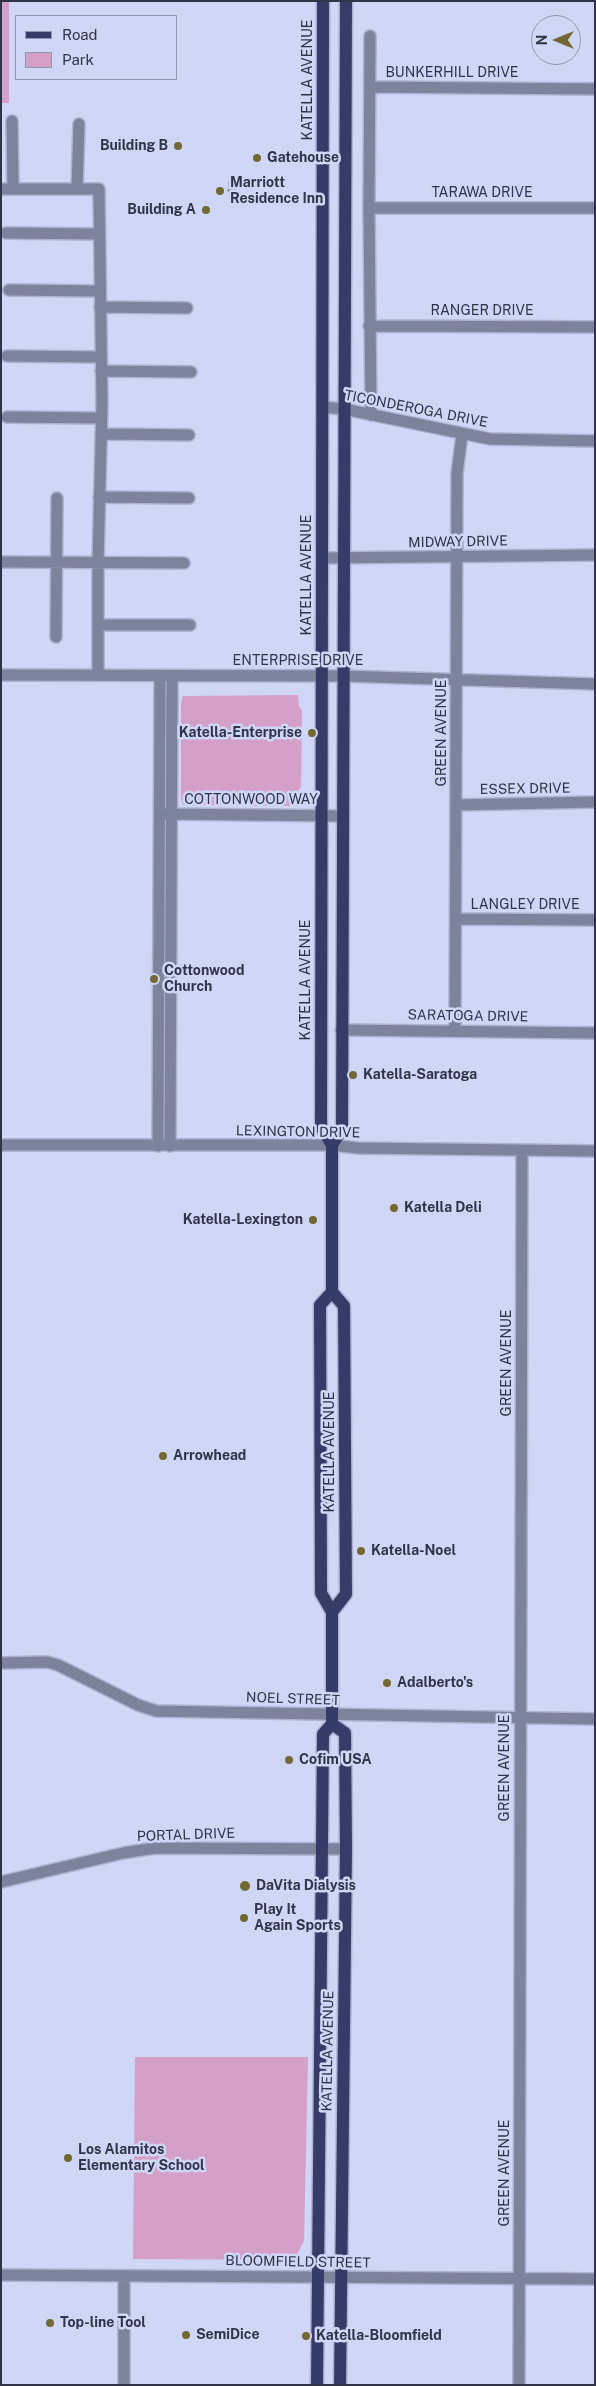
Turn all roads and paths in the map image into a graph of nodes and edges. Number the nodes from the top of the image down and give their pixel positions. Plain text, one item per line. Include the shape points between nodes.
1 (323, 1) edge
2 (346, 1) edge
3 (370, 36) dead end
4 (370, 87) junction
5 (595, 88) edge
6 (12, 121) dead end
7 (79, 124) dead end
8 (7, 188) edge
9 (76, 189) junction
10 (369, 208) junction
11 (595, 208) edge
12 (6, 234) dead end
13 (99, 234) junction
14 (9, 290) dead end
15 (100, 291) junction
16 (100, 307) junction
17 (187, 308) dead end
18 (369, 326) junction
19 (595, 327) edge
20 (7, 356) dead end
21 (101, 357) junction
22 (101, 371) junction
23 (191, 372) dead end
24 (322, 407) junction
25 (344, 409) junction
26 (371, 415) junction
27 (7, 417) dead end
28 (101, 418) junction
29 (101, 434) junction
30 (189, 435) dead end
31 (462, 435) junction
32 (595, 441) edge
33 (99, 497) junction
34 (57, 498) dead end
35 (189, 498) dead end
36 (595, 555) edge
37 (322, 558) junction
38 (344, 558) junction
39 (457, 558) junction
40 (1, 562) edge
41 (56, 562) junction
42 (98, 562) junction
43 (184, 563) dead end
44 (98, 625) junction
45 (190, 625) dead end
46 (56, 637) dead end
47 (1, 675) edge
48 (98, 675) junction
49 (322, 676) junction
50 (343, 676) junction
51 (160, 677) junction
52 (172, 677) junction
53 (457, 679) junction
54 (595, 684) edge
55 (595, 802) edge
56 (456, 805) junction
57 (159, 814) junction
58 (172, 814) junction
59 (321, 815) junction
60 (342, 816) junction
61 (456, 920) junction
62 (595, 920) edge
63 (341, 1030) junction
64 (455, 1031) junction
65 (595, 1033) edge
66 (1, 1145) edge
67 (332, 1145) junction
68 (158, 1146) junction
69 (170, 1146) junction
70 (522, 1151) junction
71 (595, 1151) edge
72 (332, 1292) junction
73 (332, 1612) junction
74 (1, 1662) edge
75 (520, 1716) junction
76 (595, 1719) edge
77 (332, 1720) junction
78 (323, 1849) junction
79 (346, 1849) junction
80 (1, 1882) edge
81 (1, 2275) edge
82 (124, 2276) junction
83 (317, 2278) junction
84 (340, 2278) junction
85 (595, 2279) edge
86 (521, 2280) junction
87 (124, 2385) edge
88 (317, 2385) edge
89 (340, 2385) edge
90 (519, 2385) edge

1 - 24 main road, KATELLA AVENUE
2 - 25 main road, KATELLA AVENUE
3 - 4 street
4 - 5 street, BUNKERHILL DRIVE
4 - 10 street
6 - 8 street
7 - 9 street
8 - 9 street
9 - 13 street via 99,189
10 - 11 street, TARAWA DRIVE
10 - 18 street
12 - 13 street
13 - 15 street
14 - 15 street
15 - 16 street
16 - 17 street
16 - 21 street
18 - 19 street, RANGER DRIVE
18 - 26 street
20 - 21 street
21 - 22 street
22 - 23 street
22 - 28 street
24 - 25 street, TICONDEROGA DRIVE
24 - 37 main road, KATELLA AVENUE
25 - 26 street, TICONDEROGA DRIVE
25 - 38 main road, KATELLA AVENUE
26 - 31 street, TICONDEROGA DRIVE
27 - 28 street
28 - 29 street
29 - 30 street
29 - 33 street
31 - 32 street, TICONDEROGA DRIVE via 490,439
31 - 39 street, GREEN AVENUE via 457,473
33 - 35 street
33 - 42 street
34 - 41 street
36 - 39 street, MIDWAY DRIVE
37 - 38 street, MIDWAY DRIVE
37 - 49 main road, KATELLA AVENUE
38 - 39 street, MIDWAY DRIVE
38 - 50 main road, KATELLA AVENUE
39 - 53 street, GREEN AVENUE
40 - 41 street
41 - 42 street
41 - 46 street
42 - 43 street
42 - 44 street
44 - 45 street
44 - 48 street
47 - 48 street, ENTERPRISE DRIVE
48 - 51 street, ENTERPRISE DRIVE
49 - 50 street, ENTERPRISE DRIVE
49 - 52 street, ENTERPRISE DRIVE
49 - 59 main road, KATELLA AVENUE
50 - 53 street, ENTERPRISE DRIVE
50 - 60 main road, KATELLA AVENUE
51 - 52 street, ENTERPRISE DRIVE
51 - 57 street
52 - 58 street
53 - 54 street, ENTERPRISE DRIVE
53 - 56 street, GREEN AVENUE
55 - 56 street, ESSEX DRIVE
56 - 61 street, GREEN AVENUE
57 - 58 street, COTTONWOOD WAY
57 - 68 street
58 - 59 street, COTTONWOOD WAY
58 - 69 street
59 - 60 street, COTTONWOOD WAY
59 - 67 main road, KATELLA AVENUE via 321,1127
60 - 63 main road, KATELLA AVENUE
61 - 62 street, LANGLEY DRIVE
61 - 64 street, GREEN AVENUE
63 - 64 street, SARATOGA DRIVE
63 - 67 main road, KATELLA AVENUE via 342,1128
64 - 65 street, SARATOGA DRIVE
66 - 68 street, LEXINGTON DRIVE
67 - 69 street, LEXINGTON DRIVE
67 - 70 street, LEXINGTON DRIVE
67 - 72 main road, KATELLA AVENUE
68 - 69 street, LEXINGTON DRIVE
70 - 71 street, LEXINGTON DRIVE
70 - 75 street, GREEN AVENUE
72 - 73 main road, KATELLA AVENUE via 320,1306 321,1593
72 - 73 main road, KATELLA AVENUE via 344,1306 346,1594
73 - 77 main road, KATELLA AVENUE
74 - 77 street, NOEL STREET via 58,1665 156,1711 286,1712
75 - 76 street, NOEL STREET
75 - 77 street, NOEL STREET
75 - 86 street, GREEN AVENUE
77 - 78 main road, KATELLA AVENUE via 323,1734
77 - 79 main road, KATELLA AVENUE via 345,1732
78 - 79 street, PORTAL DRIVE
78 - 80 street, PORTAL DRIVE via 155,1848
78 - 83 main road, KATELLA AVENUE
79 - 84 main road, KATELLA AVENUE
81 - 82 street, BLOOMFIELD STREET
82 - 83 street, BLOOMFIELD STREET
82 - 87 street
83 - 84 street, BLOOMFIELD STREET
83 - 88 main road, KATELLA AVENUE
84 - 86 street, BLOOMFIELD STREET
84 - 89 main road, KATELLA AVENUE
85 - 86 street, BLOOMFIELD STREET
86 - 90 street, GREEN AVENUE

